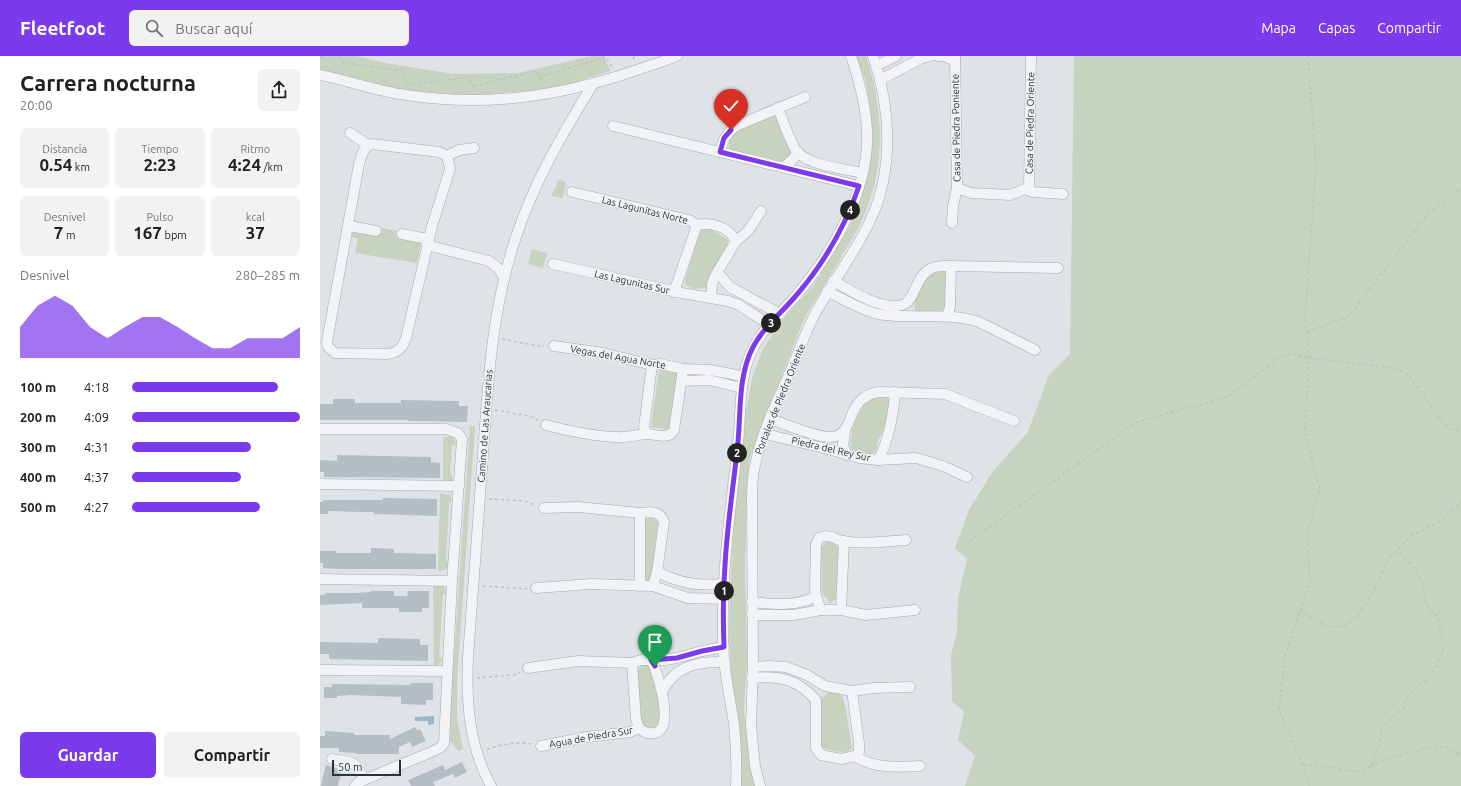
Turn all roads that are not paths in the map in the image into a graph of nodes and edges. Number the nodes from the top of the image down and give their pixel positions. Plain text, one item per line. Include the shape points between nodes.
1 (677, 56) edge
2 (851, 56) edge
3 (873, 56) edge
4 (896, 56) edge
5 (931, 56) edge
6 (938, 56) edge
7 (1031, 56) edge
8 (955, 58) edge
9 (876, 66) junction
10 (320, 75) edge
11 (880, 80) junction
12 (594, 84) junction
13 (805, 97) dead end
14 (778, 108) junction
15 (613, 126) dead end
16 (350, 133) dead end
17 (368, 145) junction
18 (474, 148) dead end
19 (720, 152) junction
20 (798, 152) junction
21 (448, 156) junction
22 (784, 167) junction
23 (862, 173) junction
24 (859, 186) junction
25 (957, 188) junction
26 (1028, 191) junction
27 (572, 192) dead end
28 (1064, 194) dead end
29 (761, 211) dead end
30 (952, 223) dead end
31 (697, 225) junction
32 (349, 226) junction
33 (376, 231) dead end
34 (402, 234) dead end
35 (736, 241) junction
36 (428, 242) junction
37 (510, 254) junction
38 (489, 261) junction
39 (553, 264) dead end
40 (951, 266) junction
41 (1058, 268) dead end
42 (718, 272) junction
43 (504, 278) junction
44 (834, 281) junction
45 (827, 291) junction
46 (674, 292) junction
47 (711, 297) junction
48 (910, 300) junction
49 (780, 314) junction
50 (919, 316) junction
51 (947, 316) junction
52 (770, 324) junction
53 (554, 346) road end
54 (1035, 350) dead end
55 (652, 364) junction
56 (683, 369) junction
57 (743, 377) junction
58 (682, 381) junction
59 (742, 388) junction
60 (895, 392) junction
61 (770, 419) junction
62 (1014, 421) dead end
63 (546, 425) road end
64 (320, 429) edge
65 (844, 432) junction
66 (647, 434) junction
67 (764, 434) junction
68 (848, 455) junction
69 (878, 460) junction
70 (967, 477) dead end
71 (320, 484) edge
72 (459, 486) junction
73 (544, 508) road end
74 (640, 513) junction
75 (906, 540) dead end
76 (844, 541) junction
77 (657, 572) junction
78 (320, 579) edge
79 (452, 581) junction
80 (724, 584) junction
81 (640, 586) junction
82 (653, 586) junction
83 (536, 588) road end
84 (816, 596) junction
85 (724, 599) junction
86 (752, 602) junction
87 (821, 610) junction
88 (841, 610) junction
89 (915, 610) dead end
90 (752, 615) junction
91 (724, 647) junction
92 (651, 660) junction
93 (632, 662) junction
94 (725, 662) junction
95 (528, 668) road end
96 (753, 668) junction
97 (320, 670) edge
98 (448, 671) junction
99 (752, 678) junction
100 (825, 686) junction
101 (910, 687) dead end
102 (852, 691) junction
103 (662, 692) junction
104 (816, 700) junction
105 (639, 728) junction
106 (541, 746) road end
107 (855, 756) junction
108 (332, 759) dead end
109 (920, 766) dead end
110 (364, 780) junction
111 (355, 786) edge
112 (491, 786) edge
113 (736, 786) edge
114 (760, 786) edge

1 - 12 street
2 - 23 street via 867,131
3 - 9 street, Portales de Piedra Oriente
4 - 9 street
5 - 11 street
6 - 8 street
7 - 26 street, Casa de Piedra Oriente
8 - 25 street, Casa de Piedra Poniente
9 - 11 street, Portales de Piedra Oriente
10 - 12 street via 393,93 465,100 534,97
11 - 44 street, Portales de Piedra Oriente via 887,133 883,180 870,222
12 - 37 street, Camino de Las Araucarias via 542,173
13 - 14 street
14 - 19 street via 731,130 724,138
14 - 20 street
15 - 19 street
16 - 17 street
17 - 21 street via 432,150
17 - 32 street via 359,164
18 - 21 street via 459,150
19 - 22 street
20 - 22 street
20 - 23 street via 812,161
21 - 36 street via 450,169
22 - 24 street
23 - 24 street
24 - 49 street via 841,230 828,252 806,284
25 - 26 street via 971,193 1010,195
25 - 30 street, Casa de Piedra Poniente
26 - 28 street
27 - 31 street, Las Lagunitas Norte via 689,220
29 - 35 street via 748,231
31 - 35 street, Las Lagunitas Norte via 716,224 733,235
31 - 46 street
32 - 33 street
32 - 36 street via 327,342 328,347 335,353 394,354 402,348
34 - 36 street
35 - 42 street
36 - 38 street
37 - 38 street
37 - 43 street, Camino de Las Araucarias
38 - 43 street via 498,268
39 - 46 street, Las Lagunitas Sur
40 - 41 street
40 - 48 street via 928,270
40 - 51 street via 950,307
42 - 47 street via 712,284
42 - 49 street via 730,287
43 - 112 street, Camino de Las Araucarias via 490,362 467,682 471,733
44 - 45 street, Portales de Piedra Oriente
44 - 48 street via 881,304 897,306
45 - 50 street via 876,313
45 - 61 street, Portales de Piedra Oriente
46 - 47 street, Las Lagunitas Sur
47 - 52 street, Las Lagunitas Sur via 739,305
48 - 50 street via 914,314
49 - 52 street
50 - 51 street
51 - 54 street via 979,322
52 - 57 street via 754,347
53 - 55 street, Vegas del Agua Norte
55 - 56 street, Vegas del Agua Norte
55 - 66 street via 644,427
56 - 57 street, Vegas del Agua Norte via 710,370
56 - 58 street
57 - 59 street
58 - 59 street via 709,380
58 - 66 street via 673,432 669,435
59 - 80 street
60 - 62 street via 945,394
60 - 65 street via 872,393 865,397 856,406
60 - 69 street via 894,408 883,451
61 - 65 street via 824,437
61 - 67 street, Portales de Piedra Oriente
63 - 66 street via 594,435 617,437
64 - 72 street via 452,430 458,433 462,440
65 - 68 street via 843,445
67 - 68 street, Piedra del Rey Sur
67 - 86 street, Portales de Piedra Oriente via 752,482
68 - 69 street, Piedra del Rey Sur
69 - 70 street, Piedra del Rey Sur via 916,458
71 - 72 street
72 - 79 street
73 - 74 street via 578,507
74 - 77 street via 654,512 662,517 664,522
74 - 81 street
75 - 76 street
76 - 84 street via 828,536 823,536 817,541
76 - 88 street
77 - 80 street via 682,583 705,586
77 - 82 street
78 - 79 street
79 - 98 street
80 - 85 street
81 - 82 street
81 - 83 street via 591,584
82 - 85 street via 688,598
84 - 86 street via 797,603
84 - 87 street
85 - 91 street
86 - 90 street, Portales de Piedra Oriente
87 - 88 street
87 - 90 street via 794,615
88 - 89 street via 866,615
90 - 96 street, Portales de Piedra Oriente
91 - 92 street via 677,658
91 - 94 street
92 - 93 street
92 - 103 street
93 - 95 street via 578,661
93 - 105 street via 636,719
94 - 103 street via 710,662 684,668 672,676
94 - 113 street via 735,739
96 - 99 street, Portales de Piedra Oriente
96 - 100 street via 786,666
97 - 98 street
98 - 110 street via 443,745
99 - 104 street via 775,677 791,681 805,689
99 - 114 street, Portales de Piedra Oriente via 752,746
100 - 102 street
100 - 104 street
101 - 102 street
102 - 107 street via 859,743 859,752
103 - 105 street, Agua de Piedra Sur via 665,718 663,728 653,733
104 - 107 street via 816,748 821,755 831,758
105 - 106 street, Agua de Piedra Sur via 630,732
107 - 109 street via 883,767
108 - 110 street via 357,765
110 - 111 street

